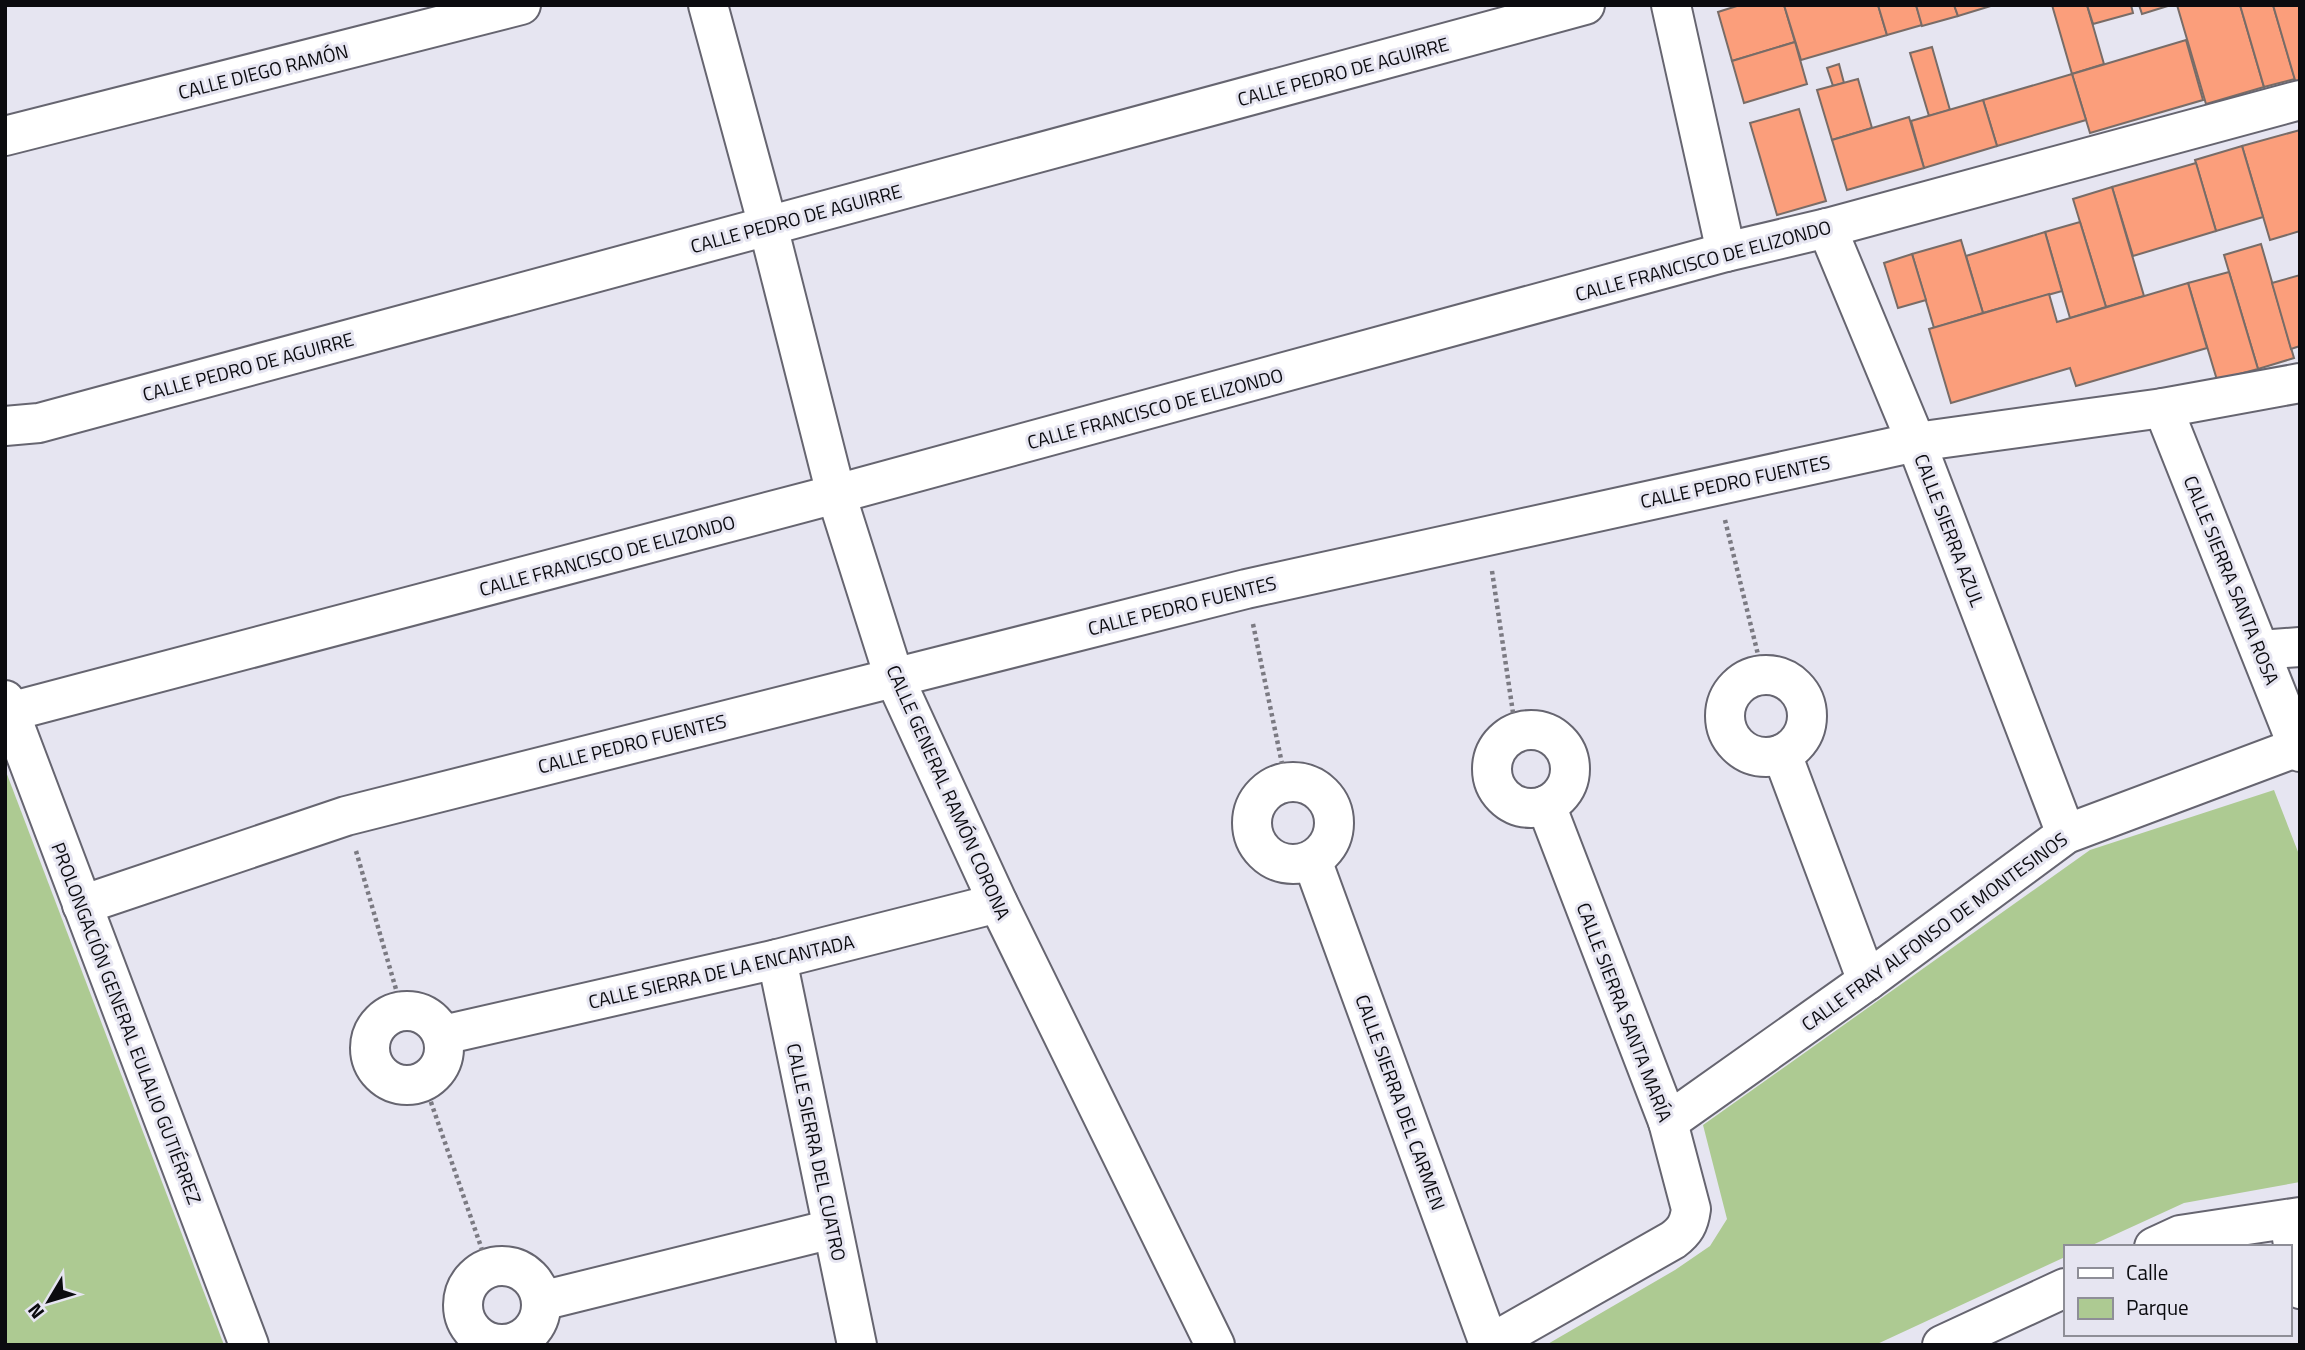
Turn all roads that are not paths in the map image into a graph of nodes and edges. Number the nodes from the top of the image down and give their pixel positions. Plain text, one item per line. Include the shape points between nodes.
1 (522, 5) edge
2 (708, 5) edge
3 (1585, 5) edge
4 (1671, 5) edge
5 (2300, 100) edge
6 (5, 136) edge
7 (768, 226) junction
8 (1827, 228) junction
9 (1726, 252) junction
10 (2300, 383) edge
11 (2163, 408) junction
12 (5, 426) edge
13 (1916, 442) junction
14 (836, 494) junction
15 (2300, 647) edge
16 (2260, 650) junction
17 (894, 677) junction
18 (7, 706) edge
19 (2299, 749) edge
20 (1782, 754) junction
21 (1546, 805) junction
22 (2066, 834) junction
23 (1312, 860) junction
24 (998, 902) junction
25 (82, 905) junction
26 (778, 959) junction
27 (1867, 981) junction
28 (443, 1035) junction
29 (1668, 1122) junction
30 (2294, 1218) edge
31 (832, 1229) junction
32 (2158, 1245) edge
33 (2064, 1288) edge
34 (2300, 1289) edge
35 (541, 1301) junction
36 (517, 1343) edge
37 (249, 1345) edge
38 (857, 1345) edge
39 (1215, 1345) edge
40 (1489, 1345) edge
41 (1942, 1345) edge

1 - 6 street, CALLE DIEGO RAMÓN
2 - 7 street, CALLE GENERAL RAMÓN CORONA
3 - 7 street, CALLE PEDRO DE AGUIRRE
4 - 9 street
5 - 8 street, CALLE FRANCISCO DE ELIZONDO
7 - 12 street, CALLE PEDRO DE AGUIRRE via 53,419
7 - 14 street, CALLE GENERAL RAMÓN CORONA
8 - 9 street, CALLE FRANCISCO DE ELIZONDO
8 - 13 street, CALLE SIERRA AZUL
9 - 14 street, CALLE FRANCISCO DE ELIZONDO
10 - 11 street, CALLE PEDRO FUENTES
11 - 13 street, CALLE PEDRO FUENTES
11 - 16 street, CALLE SIERRA SANTA ROSA
13 - 17 street, CALLE PEDRO FUENTES via 1246,589
13 - 22 street, CALLE SIERRA AZUL
14 - 17 street, CALLE GENERAL RAMÓN CORONA
14 - 18 street, CALLE FRANCISCO DE ELIZONDO
15 - 16 street
16 - 19 street, CALLE SIERRA SANTA ROSA
17 - 24 street, CALLE GENERAL RAMÓN CORONA
17 - 25 street, CALLE PEDRO FUENTES via 346,816
18 - 25 street, PROLONGACIÓN GENERAL EULALIO GUTIÉRREZ
19 - 22 street, CALLE FRAY ALFONSO DE MONTESINOS
20 - 20 street via 1753,755 1730,736 1725,722 1727,703 1747,679 1775,676 1791,683 1803,699 1804,732 1795,746
20 - 27 street
21 - 21 street via 1565,787 1569,761 1555,738 1530,730 1516,733 1504,740 1492,764 1493,778 1507,800 1532,808
21 - 29 street, CALLE SIERRA SANTA MARÍA
22 - 27 street, CALLE FRAY ALFONSO DE MONTESINOS
23 - 23 street via 1299,865 1271,859 1253,837 1254,808 1272,787 1300,782 1325,797 1332,810 1332,839
23 - 40 street, CALLE SIERRA DEL CARMEN
24 - 26 street, CALLE SIERRA DE LA ENCANTADA
24 - 39 street, CALLE GENERAL RAMÓN CORONA
25 - 37 street, PROLONGACIÓN GENERAL EULALIO GUTIÉRREZ
26 - 28 street, CALLE SIERRA DE LA ENCANTADA
26 - 31 street, CALLE SIERRA DEL CUATRO
27 - 29 street, CALLE FRAY ALFONSO DE MONTESINOS
28 - 28 street via 436,1024 414,1011 389,1014 372,1033 370,1059 386,1079 398,1084 424,1082 442,1062
29 - 40 street, CALLE SIERRA SANTA MARÍA via 1691,1209 1684,1231
30 - 32 street via 2180,1235
30 - 34 street
31 - 35 street
31 - 38 street, CALLE SIERRA DEL CUATRO
33 - 41 street
35 - 36 street via 536,1326
35 - 36 street via 530,1276 517,1268 488,1267 467,1284 463,1312 476,1335 488,1342

